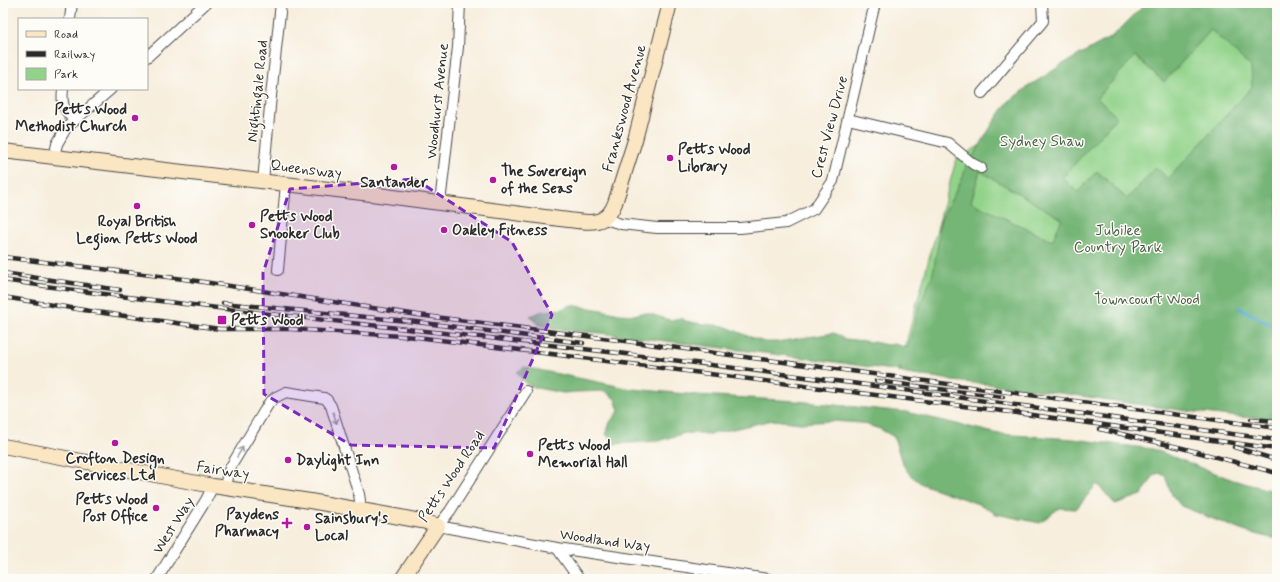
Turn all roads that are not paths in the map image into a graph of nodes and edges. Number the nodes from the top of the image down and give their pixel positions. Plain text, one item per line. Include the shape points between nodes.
1 (72, 3) edge
2 (206, 3) edge
3 (281, 3) edge
4 (460, 3) edge
5 (670, 3) edge
6 (875, 3) edge
7 (1042, 3) edge
8 (70, 18) edge
9 (148, 56) edge
10 (63, 90) edge
11 (110, 90) edge
12 (982, 93) dead end
13 (848, 119) junction
14 (74, 120) junction
15 (3, 151) edge
16 (54, 157) junction
17 (981, 168) dead end
18 (263, 182) junction
19 (286, 184) junction
20 (440, 203) junction
21 (605, 219) junction
22 (278, 270) dead end
23 (526, 391) dead end
24 (3, 446) edge
25 (219, 486) junction
26 (359, 510) junction
27 (438, 526) junction
28 (557, 548) junction
29 (157, 579) edge
30 (402, 579) edge
31 (579, 579) edge
32 (768, 579) edge

1 - 8 street
2 - 9 street
3 - 18 street, Nightingale Road
4 - 20 street, Woodhurst Avenue via 458,47
5 - 21 street, Frankswood Avenue via 635,140 612,210
6 - 13 street, Crest View Drive
7 - 12 street via 1043,21
10 - 14 street via 62,103
11 - 14 street
13 - 17 street via 948,143
13 - 21 street, Crest View Drive via 834,182 814,209 786,223 740,228 657,228 621,224
14 - 16 street via 62,134
15 - 16 street, Queensway
16 - 18 street, Queensway
18 - 19 street, Queensway
19 - 20 street, Queensway
19 - 22 street
20 - 21 street, Queensway via 587,222
23 - 27 street, Petts Wood Road
24 - 25 street, Fairway
25 - 26 street, Fairway
25 -> 26 street, West Way via 227,477 269,403 286,392 321,397 331,406 359,494
25 - 29 street, West Way via 206,500
26 - 27 street, Fairway
27 - 28 street, Woodland Way
27 - 30 street, Petts Wood Road
28 - 31 street
28 - 32 street, Woodland Way

